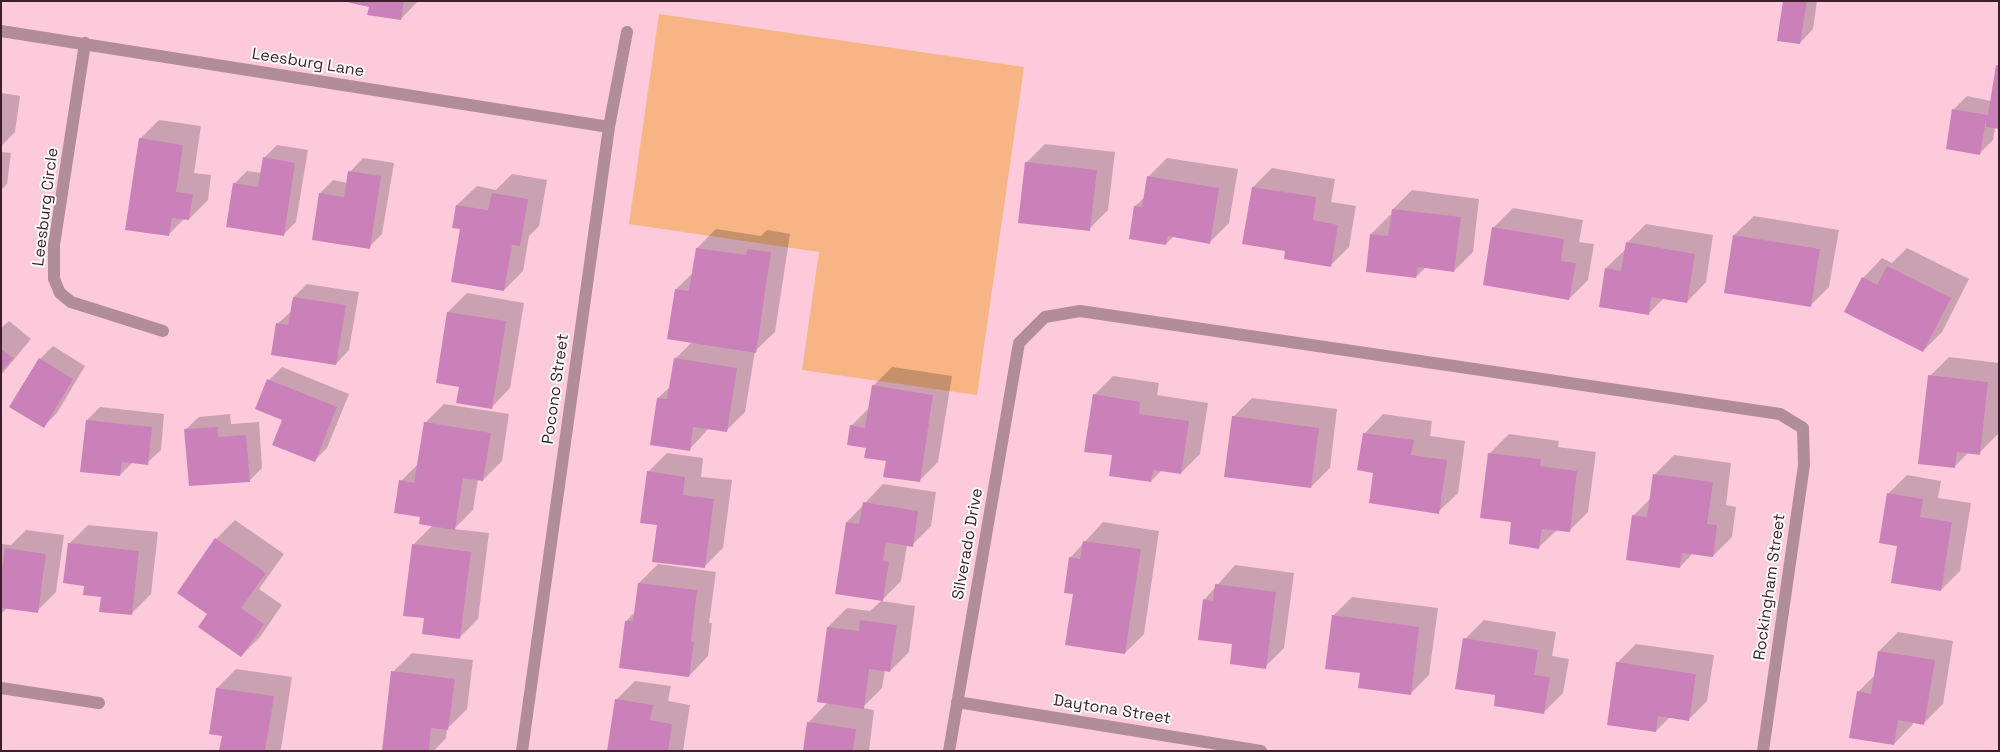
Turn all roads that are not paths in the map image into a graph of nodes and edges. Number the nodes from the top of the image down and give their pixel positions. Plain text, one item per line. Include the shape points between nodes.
1 (1, 31) edge
2 (627, 32) dead end
3 (85, 43) junction
4 (609, 127) junction
5 (164, 331) dead end
6 (1803, 428) joint
7 (1, 688) edge
8 (957, 702) junction
9 (99, 703) dead end
10 (522, 751) edge
11 (949, 751) edge
12 (1261, 751) edge
13 (1763, 751) edge

1 - 3 street, Leesburg Lane
2 - 4 street, Pocono Street
3 - 4 street, Leesburg Lane
3 - 5 street, Leesburg Circle via 54,245 54,279 60,293 70,302
4 - 10 street, Pocono Street
6 - 8 street, Silverado Drive via 1780,414 1080,311 1045,317 1019,344
6 - 13 street, Rockingham Street via 1804,465
7 - 9 street
8 - 11 street, Silverado Drive
8 - 12 street, Daytona Street

